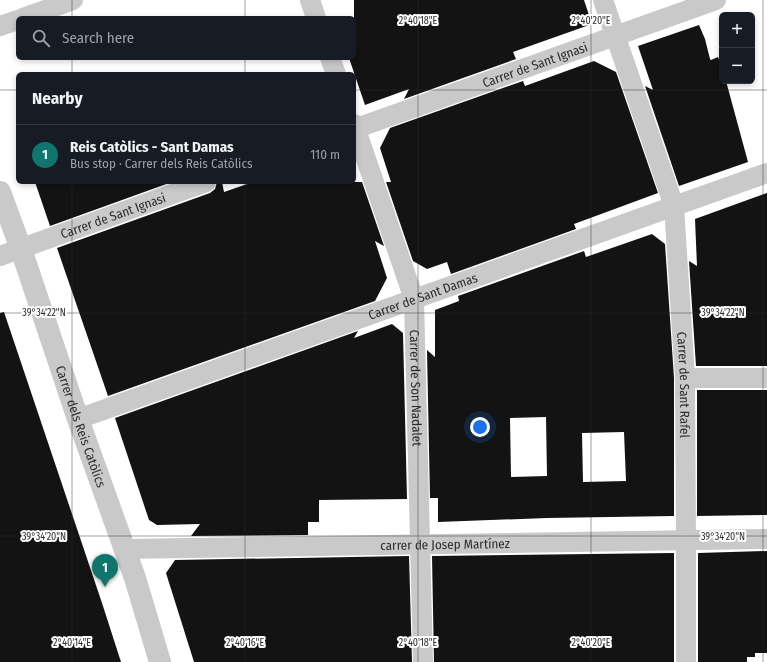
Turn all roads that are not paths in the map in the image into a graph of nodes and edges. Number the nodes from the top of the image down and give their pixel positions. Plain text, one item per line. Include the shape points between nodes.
1 (73, 0) edge
2 (310, 0) edge
3 (603, 0) edge
4 (716, 0) edge
5 (29, 16) edge
6 (315, 16) edge
7 (16, 21) edge
8 (0, 26) edge
9 (615, 36) junction
10 (331, 60) edge
11 (335, 72) edge
12 (356, 127) edge
13 (356, 130) edge
14 (767, 173) edge
15 (200, 184) edge
16 (0, 192) edge
17 (674, 206) junction
18 (21, 248) junction
19 (0, 256) edge
20 (414, 299) junction
21 (684, 378) junction
22 (767, 378) edge
23 (78, 419) junction
24 (767, 539) edge
25 (686, 540) junction
26 (420, 544) junction
27 (124, 549) junction
28 (160, 662) edge
29 (423, 662) edge
30 (686, 662) edge

1 - 5 street
2 - 6 street
3 - 9 street, Carrer de Sant Rafel
4 - 9 street, Carrer de Sant Ignasi
7 - 8 street
9 - 12 street, Carrer de Sant Ignasi
9 - 17 street, Carrer de Sant Rafel
10 - 11 street
13 - 20 street, Carrer de Son Nadalet
14 - 17 street, Carrer de Sant Damas
15 - 18 street, Carrer de Sant Ignasi
16 - 18 street, Carrer dels Reis Catòlics
17 - 20 street, Carrer de Sant Damas
17 - 21 street, Carrer de Sant Rafel
18 - 19 street, Carrer de Sant Ignasi
18 - 23 street, Carrer dels Reis Catòlics
20 - 23 street, Carrer de Sant Damas
20 - 26 street, Carrer de Son Nadalet
21 - 22 street
21 - 25 street, Carrer de Sant Rafel
23 - 27 street, Carrer dels Reis Catòlics
24 - 25 street, carrer de Josep Martínez
25 - 26 street, carrer de Josep Martínez
25 - 30 street, Carrer de Sant Rafel
26 - 27 street, carrer de Josep Martínez
26 - 29 street, Carrer de Son Nadalet
27 - 28 street, Carrer dels Reis Catòlics

